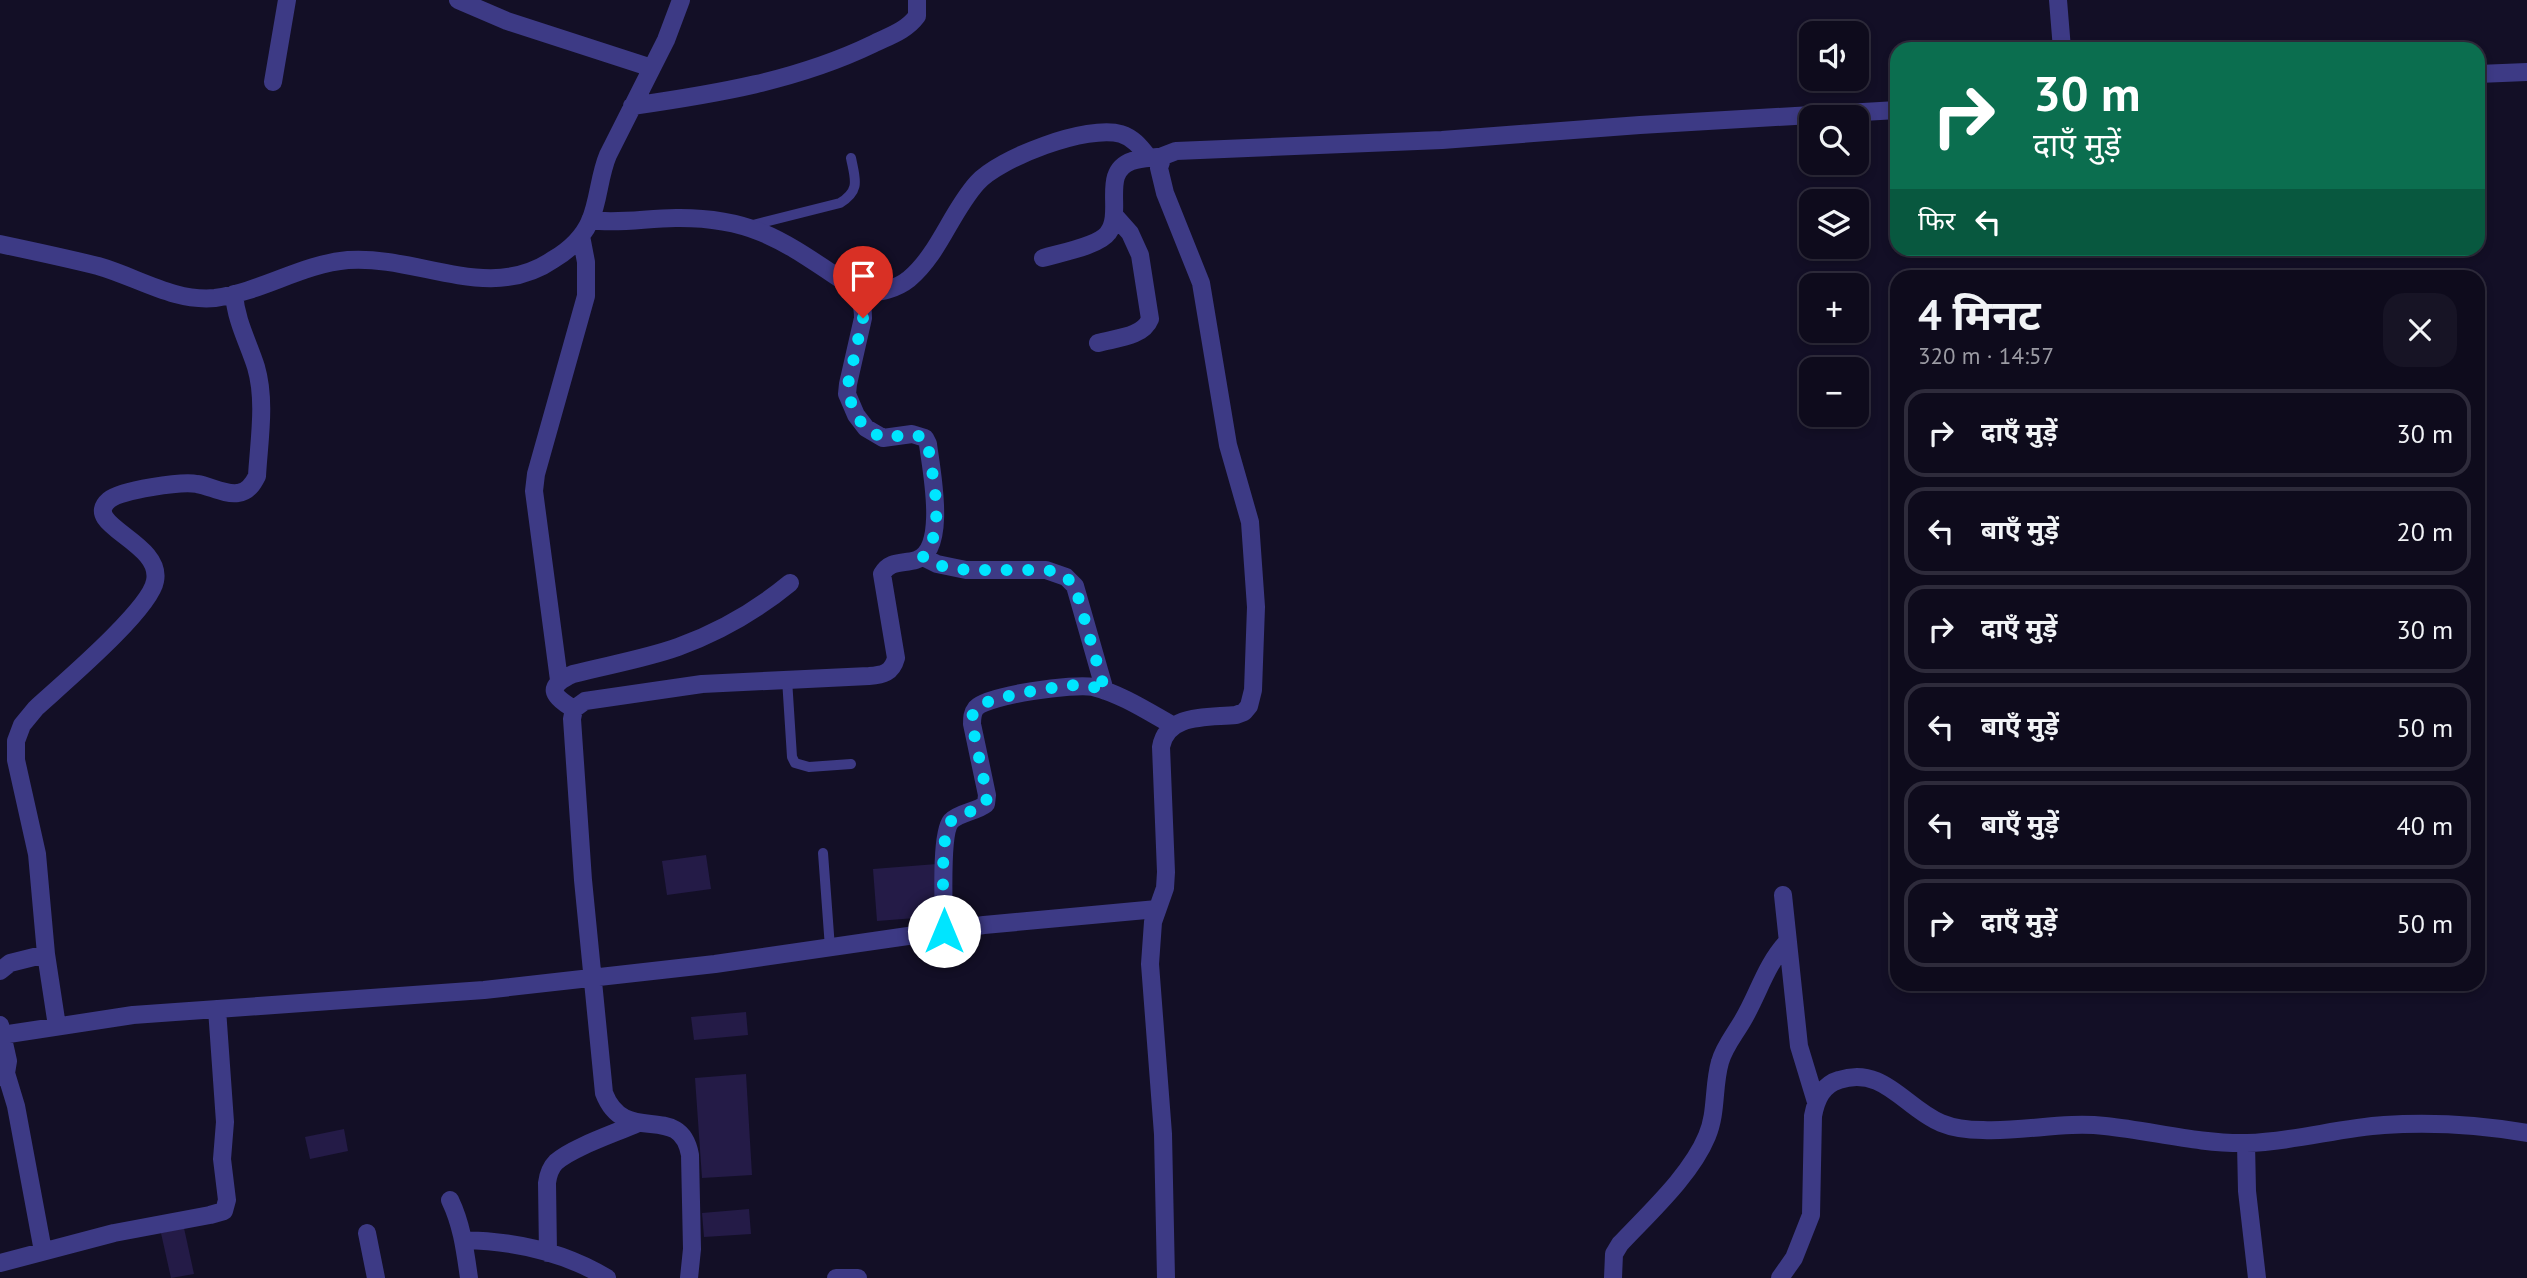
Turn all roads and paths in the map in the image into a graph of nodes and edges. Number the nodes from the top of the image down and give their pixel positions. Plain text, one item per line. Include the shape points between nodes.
1 (287, 0) edge
2 (458, 0) edge
3 (681, 0) edge
4 (917, 0) edge
5 (2058, 0) edge
6 (2061, 42) edge
7 (652, 68) junction
8 (2527, 72) edge
9 (2485, 74) edge
10 (273, 82) dead end
11 (632, 106) junction
12 (1890, 110) edge
13 (1156, 157) junction
14 (851, 158) dead end
15 (1114, 215) junction
16 (590, 220) junction
17 (749, 226) junction
18 (581, 236) junction
19 (0, 244) edge
20 (1044, 258) dead end
21 (234, 294) junction
22 (859, 295) junction
23 (1098, 342) dead end
24 (923, 557) junction
25 (790, 583) dead end
26 (787, 679) junction
27 (559, 680) junction
28 (1105, 691) junction
29 (573, 709) junction
30 (1172, 725) junction
31 (850, 764) dead end
32 (824, 853) dead end
33 (1783, 895) dead end
34 (1157, 909) junction
35 (944, 931) junction
36 (1787, 942) junction
37 (830, 948) junction
38 (46, 954) junction
39 (0, 971) edge
40 (593, 978) junction
41 (217, 1009) junction
42 (57, 1026) junction
43 (1, 1030) edge
44 (3, 1075) edge
45 (1816, 1102) junction
46 (638, 1123) junction
47 (2527, 1133) edge
48 (2246, 1143) junction
49 (450, 1200) dead end
50 (367, 1233) dead end
51 (464, 1240) junction
52 (43, 1251) junction
53 (548, 1253) junction
54 (0, 1263) edge
55 (376, 1278) edge
56 (469, 1278) edge
57 (607, 1278) edge
58 (689, 1278) edge
59 (836, 1278) edge
60 (858, 1278) edge
61 (1166, 1278) edge
62 (1613, 1278) edge
63 (1780, 1278) edge
64 (2257, 1278) edge

1 - 10 street
2 - 7 street via 507,21
3 - 7 street
4 - 11 street via 917,16 906,29 818,67 710,95
5 - 6 street
7 - 11 street
8 - 9 street
11 - 16 street via 600,173
12 - 13 street via 1442,140 1176,150
13 - 15 street via 1133,161 1119,170
13 - 22 street via 1128,136 1108,132 1062,140 1000,164 976,183 910,278 887,291
13 - 30 street via 1208,313 1228,445 1250,522 1256,607 1249,706 1236,715
14 - 17 lane via 855,183 850,197
15 - 20 street via 1108,235
15 - 23 street via 1130,233 1140,255 1150,319 1140,331
16 - 17 street via 680,218
16 - 18 street
17 - 22 street via 780,240
18 - 21 street via 543,267 520,276 493,279 346,260
18 - 27 street via 586,296 534,491
19 - 21 street via 99,267 169,293 213,298
21 - 38 street via 260,395 254,483 240,493 231,493 185,483 124,493 107,502 103,515 153,561 155,584 136,613 36,708 16,741 37,854
22 - 24 street via 863,318 848,394 856,415 874,434 883,438 912,434 928,444 936,523
24 - 26 street via 891,564 882,574 896,658 888,672
24 - 28 street via 937,565 966,570 1046,570 1066,577 1075,586
25 - 27 street via 718,631 676,648
26 - 29 street via 702,684 585,701
26 - 31 lane via 795,763 809,767
27 - 29 street via 554,694
28 - 30 street
28 - 35 street via 1082,685 1049,688 990,701 976,709 972,724 986,804 954,818 945,832
29 - 40 street
30 - 34 street via 1161,747 1166,872
32 - 37 lane
33 - 36 street
34 - 35 street
34 - 61 street via 1150,964 1163,1133
35 - 37 street
36 - 45 street via 1799,1045
36 - 62 street via 1764,975 1720,1059 1708,1135 1684,1173 1620,1244 1614,1254
37 - 40 street
38 - 39 street via 10,963
38 - 42 street
40 - 41 street
40 - 46 street via 604,1093 615,1112
41 - 42 street
41 - 52 street via 225,1122 224,1211
42 - 43 street
43 - 44 street via 8,1061
44 - 52 street via 16,1106
45 - 48 street via 1823,1089 1835,1081 1851,1076 1872,1078 1943,1124 1983,1130 2103,1126
45 - 63 street via 1811,1215 1794,1258
46 - 53 street via 566,1156 549,1172
46 - 58 street via 677,1129 687,1141
47 - 48 street via 2430,1124 2384,1125
48 - 64 street
49 - 51 street
50 - 55 street
51 - 53 street via 507,1242
51 - 56 street
52 - 54 street
53 - 57 street
59 - 60 street

